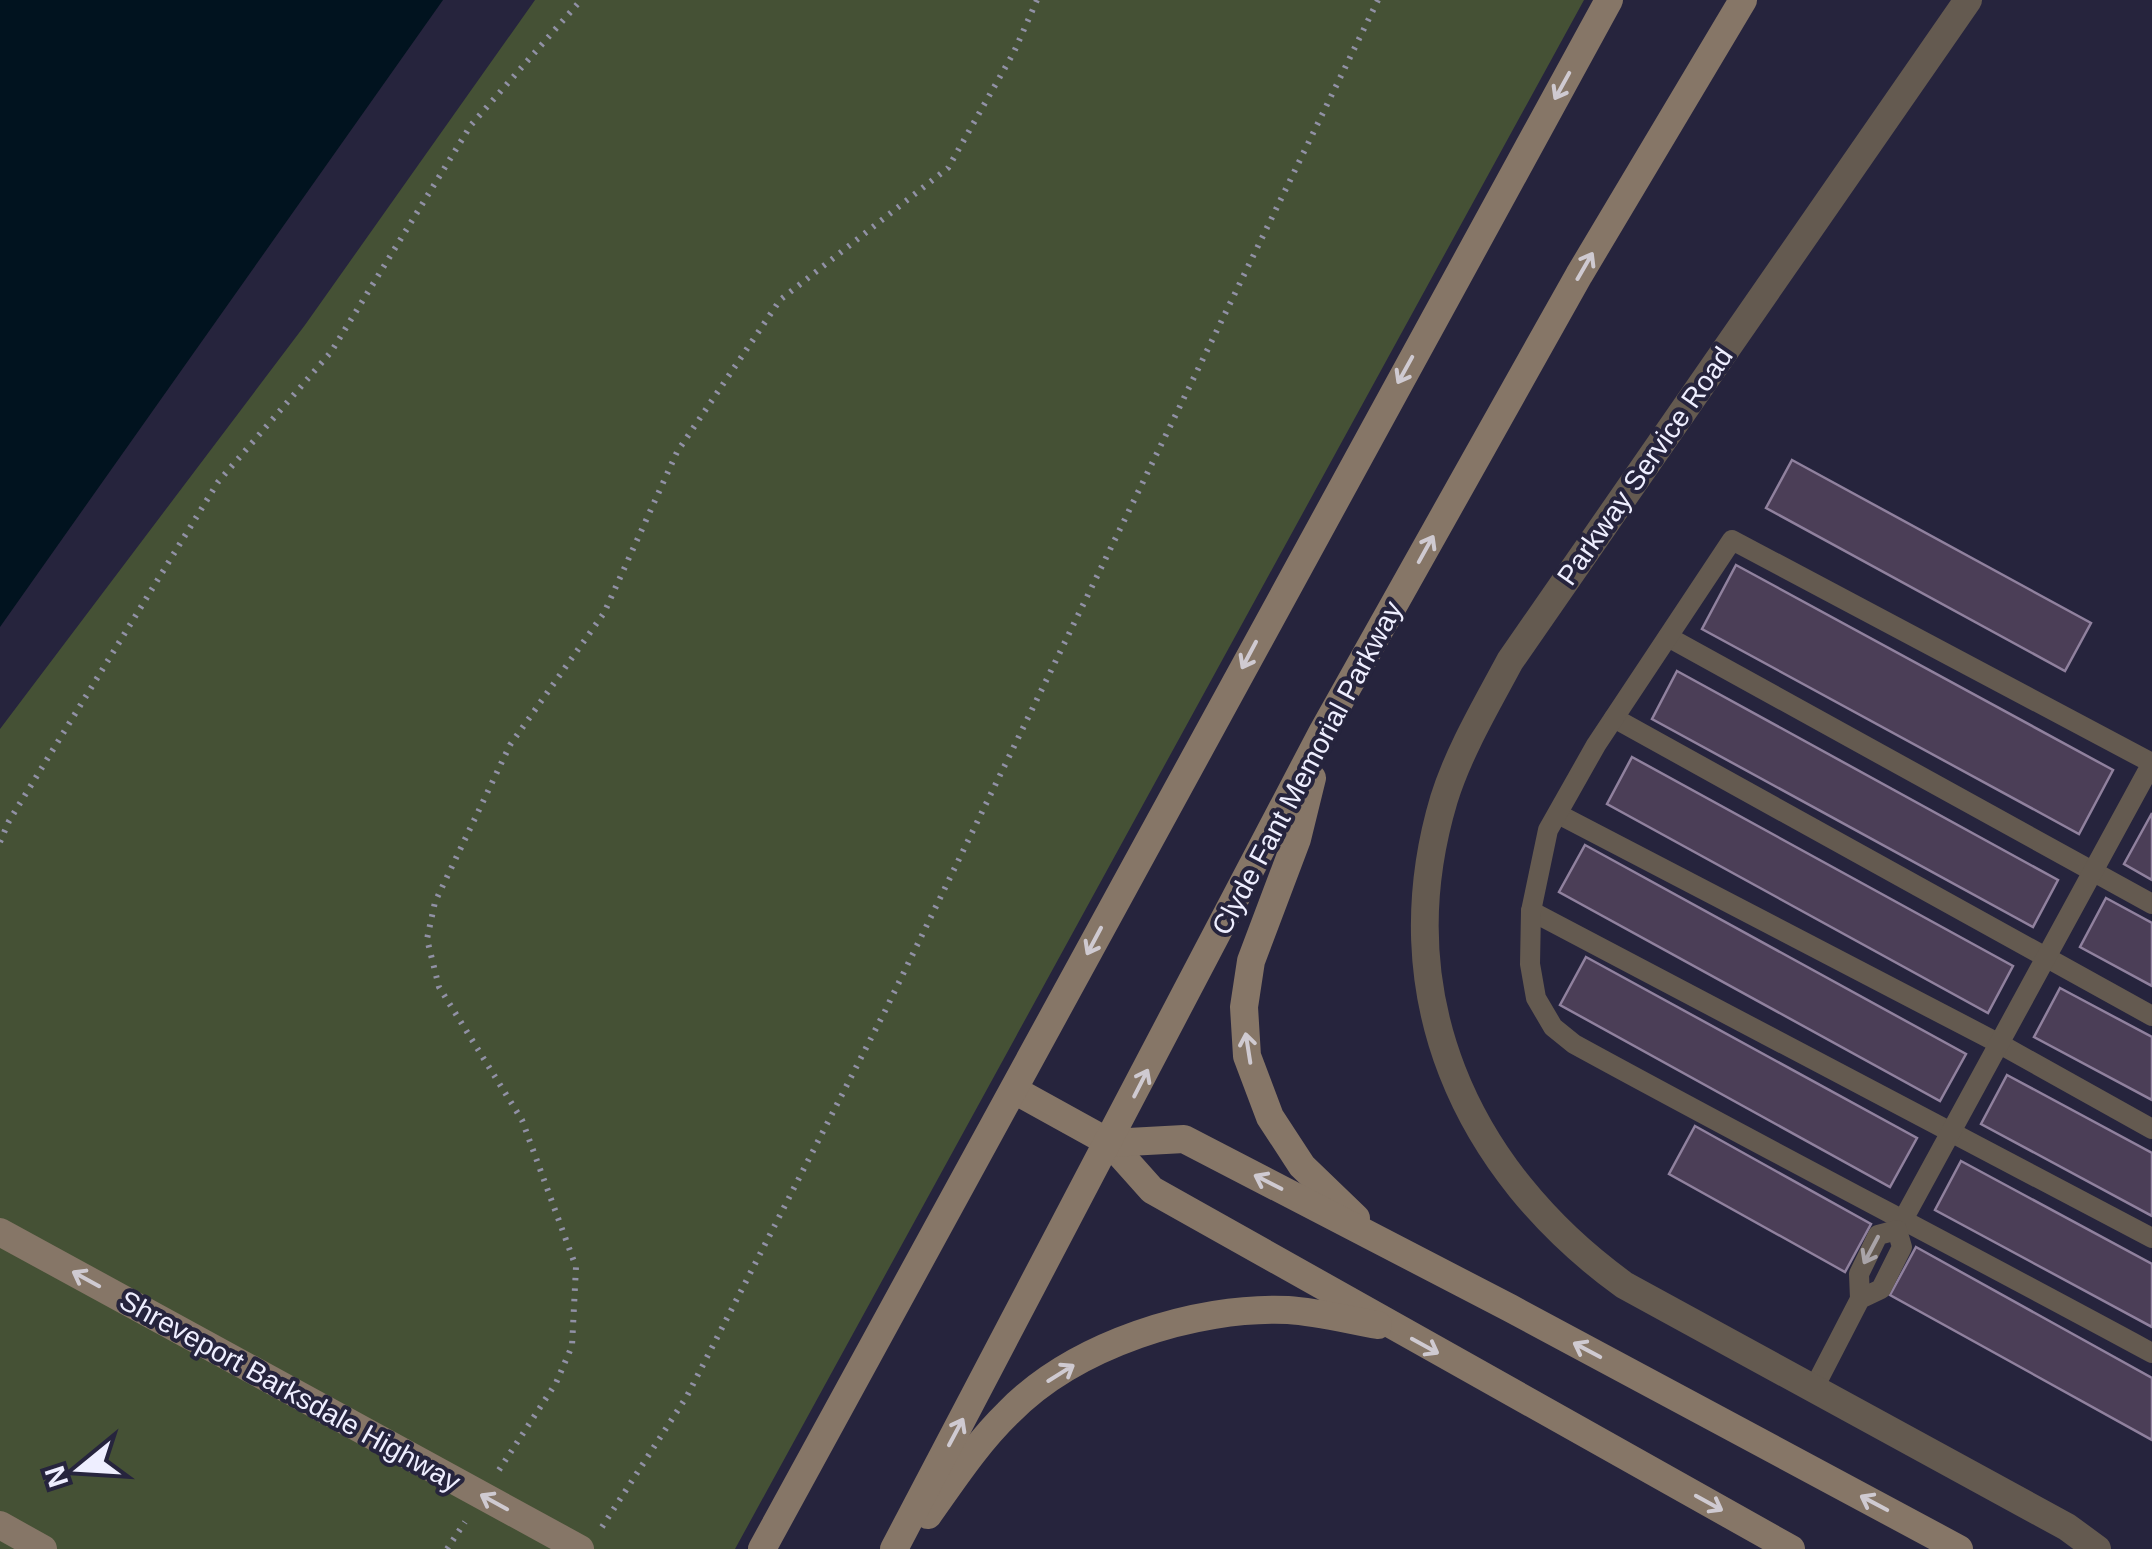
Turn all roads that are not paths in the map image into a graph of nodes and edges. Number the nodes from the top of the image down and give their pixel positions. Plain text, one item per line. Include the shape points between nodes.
1 (1608, 0) edge
2 (1743, 0) edge
3 (1968, 0) edge
4 (1668, 637) junction
5 (1614, 718) junction
6 (1324, 731) junction
7 (1558, 814) junction
8 (2092, 871) junction
9 (2152, 904) edge
10 (1531, 912) junction
11 (2046, 957) junction
12 (2152, 1016) edge
13 (1998, 1044) junction
14 (1014, 1090) junction
15 (2152, 1130) edge
16 (1950, 1133) junction
17 (1110, 1143) junction
18 (1900, 1224) junction
19 (0, 1232) edge
20 (2152, 1238) edge
21 (1378, 1240) junction
22 (1391, 1327) junction
23 (2152, 1353) edge
24 (1814, 1388) junction
25 (0, 1525) edge
26 (589, 1541) edge
27 (43, 1549) edge
28 (762, 1549) edge
29 (894, 1549) edge
30 (904, 1549) edge
31 (1791, 1549) edge
32 (1960, 1549) edge
33 (2097, 1549) edge

1 -> 14 main road
6 -> 2 main road, Clyde Fant Memorial Parkway
3 - 24 street, Parkway Service Road via 1510,662 1444,798 1426,890 1433,1014 1445,1058 1526,1197 1624,1285
4 - 5 lane
4 - 8 lane
4 - 8 lane via 1732,540 2152,763
5 - 7 lane
5 - 11 lane
17 -> 6 main road, Clyde Fant Memorial Parkway
21 -> 6 main road via 1302,1166 1270,1117 1247,1056 1244,1007 1251,961 1297,839
7 - 10 lane via 1548,830
7 - 13 lane
8 - 9 lane
8 - 11 lane
10 - 16 lane
10 - 18 lane via 1536,998 1553,1027
11 - 12 lane
11 - 13 lane
13 - 15 lane
13 - 16 lane
14 - 17 main road
14 - 28 main road
16 - 18 lane
16 - 20 lane
21 -> 17 main road via 1184,1139
17 - 22 main road via 1152,1190
29 -> 17 main road, Clyde Fant Memorial Parkway
18 - 23 lane
18 - 24 lane via 1902,1247 1881,1288 1860,1299
26 -> 19 main road, Shreveport Barksdale Highway, bridge
32 -> 21 main road
30 -> 22 main road via 1009,1411 1059,1372 1110,1347 1225,1312 1290,1310
22 -> 31 main road
24 - 33 street, Parkway Service Road
25 - 27 main road

